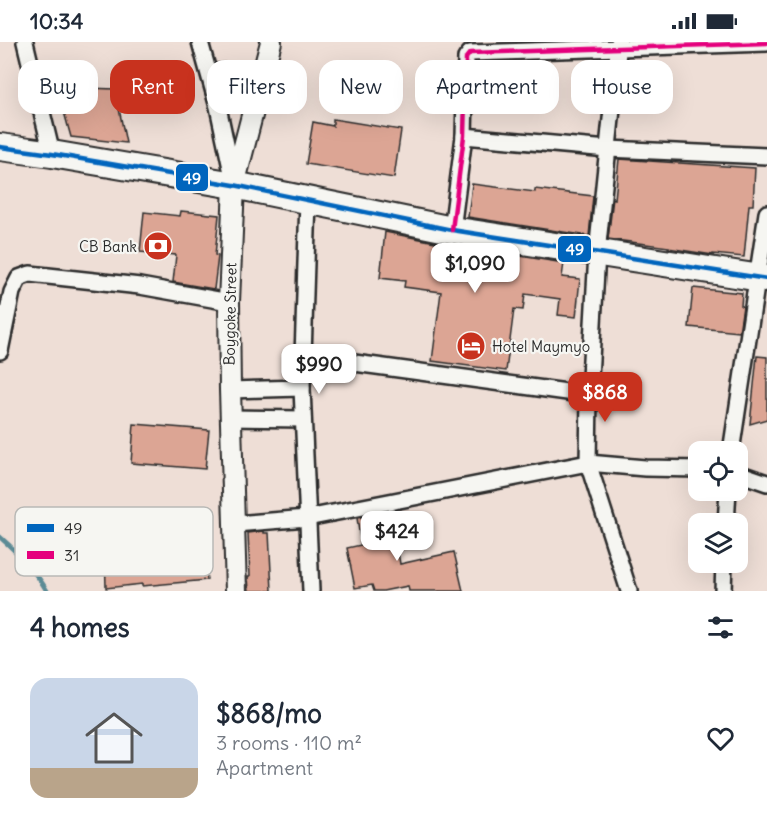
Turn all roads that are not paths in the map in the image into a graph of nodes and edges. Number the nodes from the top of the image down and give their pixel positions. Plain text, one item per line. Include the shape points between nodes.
1 (24, 42) edge
2 (200, 42) edge
3 (271, 42) edge
4 (767, 43) edge
5 (619, 45) edge
6 (464, 136) junction
7 (0, 147) edge
8 (608, 149) junction
9 (52, 154) junction
10 (767, 156) edge
11 (234, 184) junction
12 (308, 200) junction
13 (767, 213) edge
14 (452, 230) junction
15 (597, 254) junction
16 (762, 279) edge
17 (229, 302) junction
18 (0, 351) edge
19 (303, 356) junction
20 (302, 388) junction
21 (230, 390) junction
22 (589, 395) junction
23 (231, 418) junction
24 (303, 419) junction
25 (733, 441) edge
26 (588, 463) junction
27 (688, 469) edge
28 (748, 476) edge
29 (767, 483) edge
30 (307, 518) junction
31 (235, 524) junction
32 (724, 573) edge
33 (237, 591) edge
34 (311, 591) edge
35 (629, 591) edge
36 (723, 591) edge

1 - 9 street
2 - 11 street
3 - 11 street, Boygoke Street
4 - 5 street
5 - 6 street via 470,53 466,58
5 - 8 street
6 - 8 street
6 - 14 street
7 - 9 highway
8 - 10 street
8 - 15 street
9 - 11 highway
11 - 12 highway
11 - 17 street, Boygoke Street
12 - 14 highway
12 - 19 street
13 - 16 street
14 - 15 highway
15 - 16 highway
15 - 22 street
16 - 25 street
17 - 18 street via 140,286 30,274 19,278 12,292
17 - 21 street, Boygoke Street
19 - 20 street
19 - 22 street
20 - 21 street
20 - 24 street
21 - 23 street, Boygoke Street
22 - 26 street
23 - 24 street
23 - 31 street, Boygoke Street
24 - 30 street
26 - 27 street
26 - 30 street
26 - 35 street
28 - 29 street
30 - 31 street
30 - 34 street
31 - 33 street, Boygoke Street
32 - 36 street

